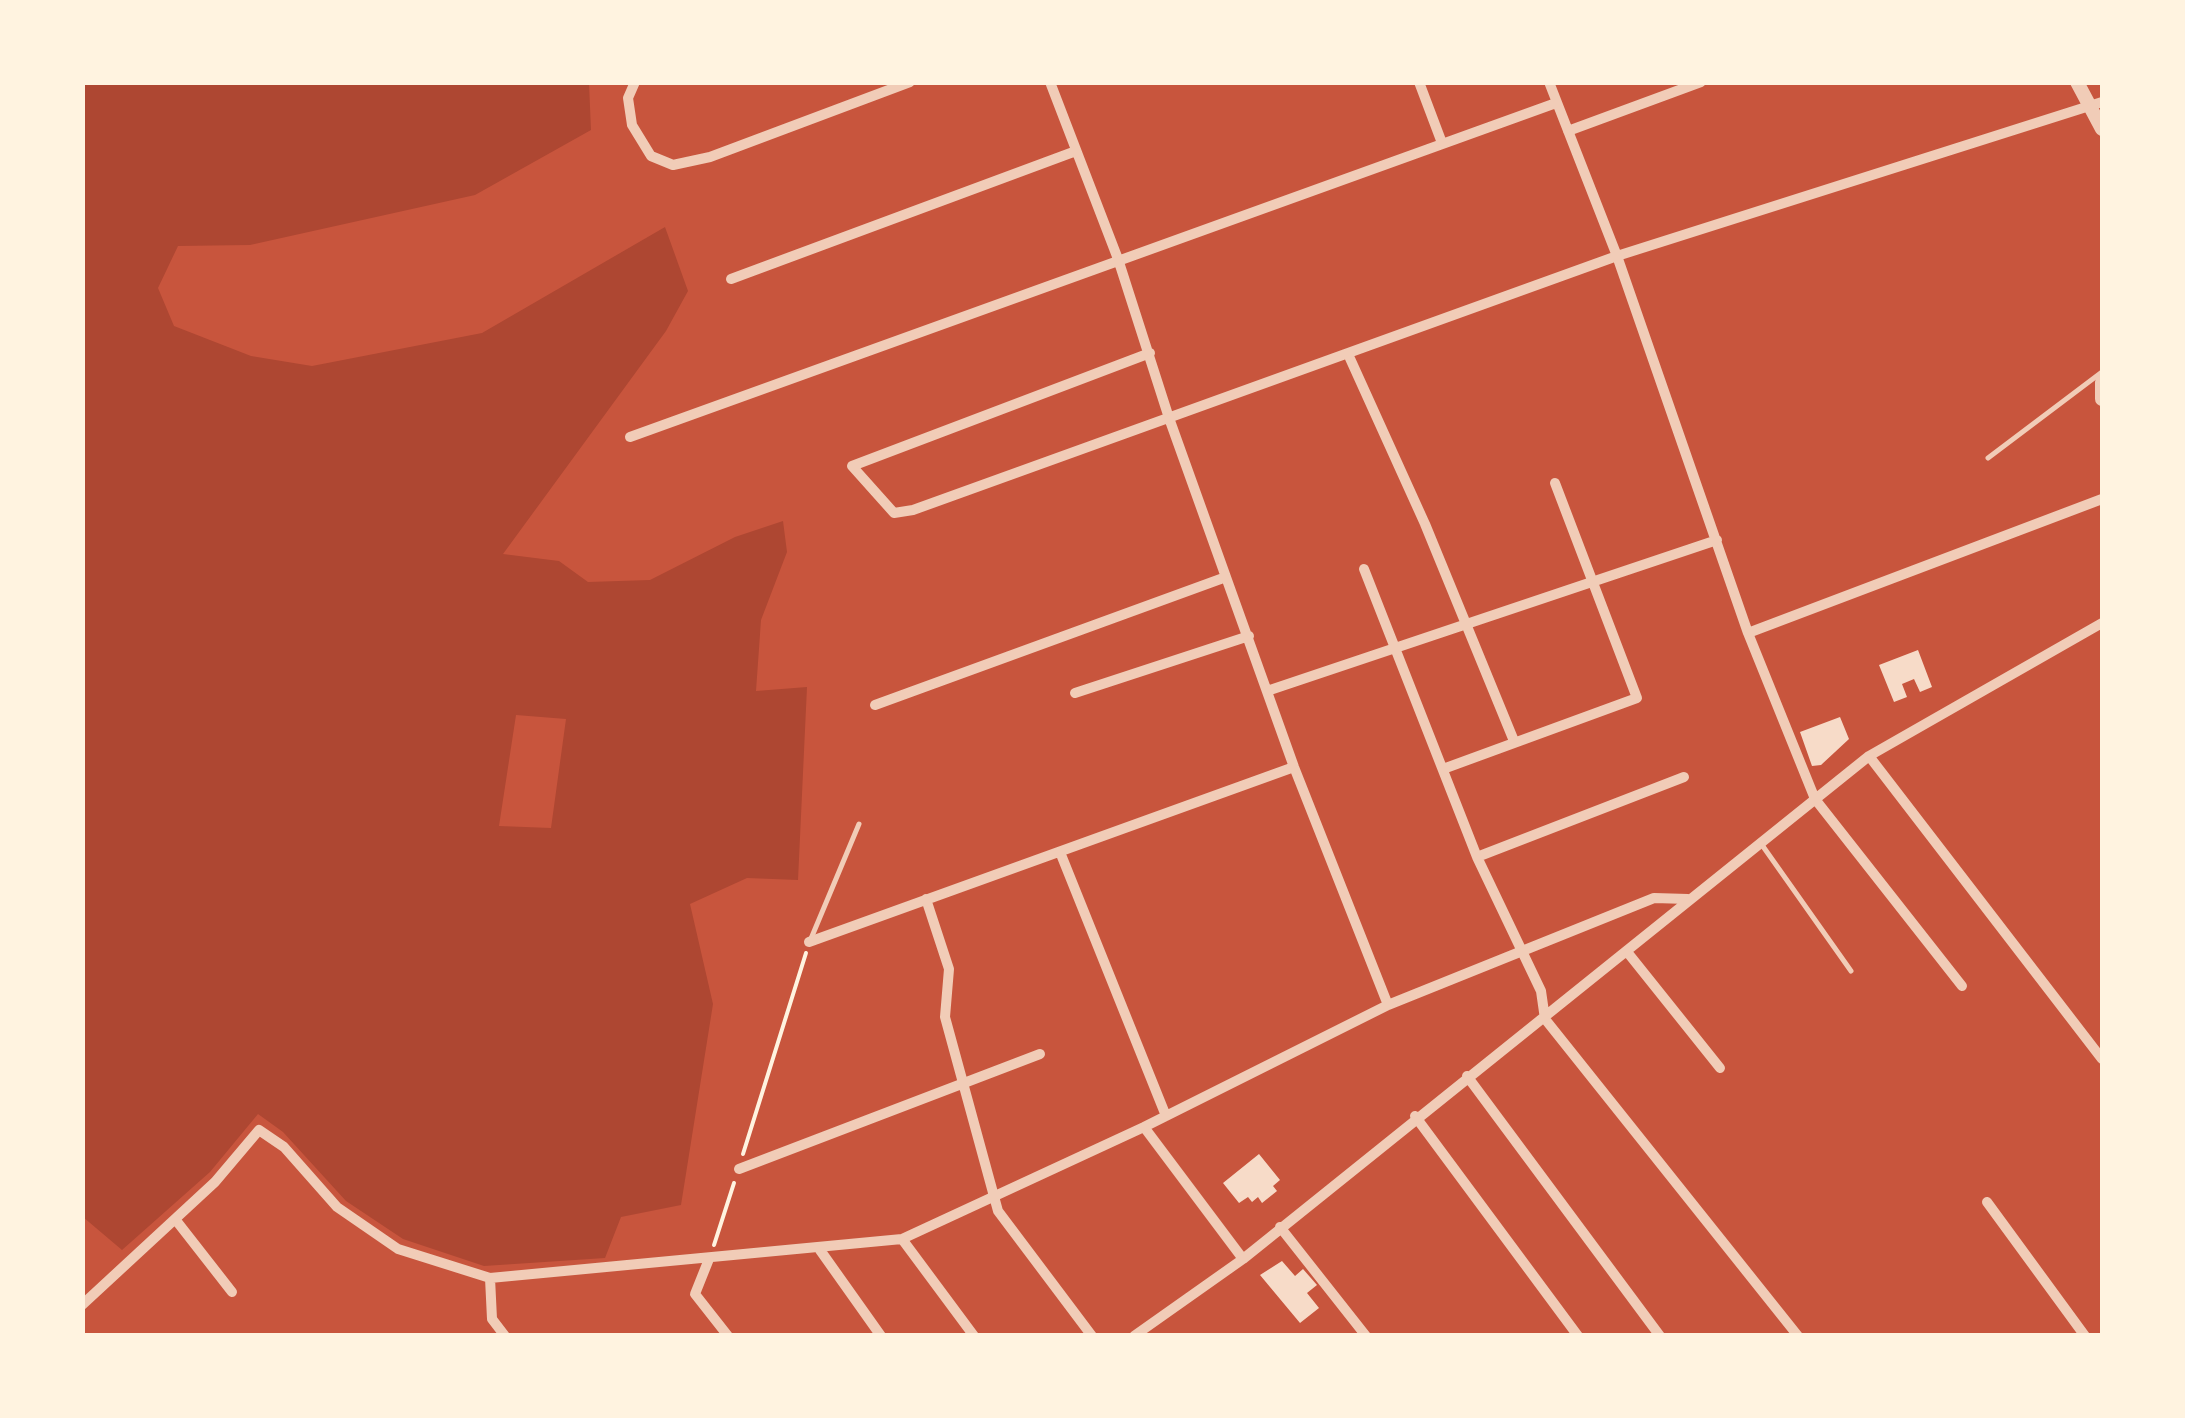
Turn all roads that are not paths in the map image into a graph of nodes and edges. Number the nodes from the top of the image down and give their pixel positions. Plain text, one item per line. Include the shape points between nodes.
1 (635, 82) edge
2 (910, 82) edge
3 (1050, 82) edge
4 (1419, 82) edge
5 (1548, 82) edge
6 (1701, 82) edge
7 (2077, 82) edge
8 (1556, 102) junction
9 (2097, 103) edge
10 (2102, 129) edge
11 (1568, 131) junction
12 (1442, 143) junction
13 (1076, 151) junction
14 (1618, 256) junction
15 (1118, 259) junction
16 (730, 279) dead end
17 (1150, 352) junction
18 (1348, 354) junction
19 (2102, 372) edge
20 (2102, 382) edge
21 (2102, 399) edge
22 (1169, 418) junction
23 (630, 437) dead end
24 (1988, 458) dead end
25 (1555, 482) dead end
26 (2102, 499) edge
27 (1717, 540) junction
28 (1364, 569) dead end
29 (1226, 576) junction
30 (1592, 582) junction
31 (2102, 623) edge
32 (1466, 624) junction
33 (1748, 633) junction
34 (1249, 636) junction
35 (1396, 646) junction
36 (1270, 690) junction
37 (1075, 693) dead end
38 (875, 705) dead end
39 (1514, 741) junction
40 (1869, 756) junction
41 (1294, 766) junction
42 (1443, 769) junction
43 (1684, 776) dead end
44 (1816, 799) junction
45 (859, 824) dead end
46 (1760, 842) junction
47 (1060, 852) junction
48 (1477, 857) junction
49 (926, 899) junction
50 (1688, 899) junction
51 (809, 942) joint
52 (1518, 950) junction
53 (1628, 953) junction
54 (1851, 971) dead end
55 (1962, 986) dead end
56 (1388, 1005) junction
57 (1544, 1018) junction
58 (1040, 1054) dead end
59 (2102, 1059) edge
60 (1720, 1068) dead end
61 (1468, 1076) junction
62 (964, 1086) junction
63 (1166, 1116) junction
64 (1415, 1116) junction
65 (1144, 1127) junction
66 (739, 1169) road end
67 (998, 1196) junction
68 (1987, 1202) dead end
69 (175, 1219) junction
70 (1280, 1227) junction
71 (902, 1239) junction
72 (820, 1250) junction
73 (1242, 1258) junction
74 (710, 1259) junction
75 (490, 1278) junction
76 (232, 1292) dead end
77 (82, 1305) edge
78 (506, 1336) edge
79 (728, 1336) edge
80 (881, 1336) edge
81 (974, 1336) edge
82 (1092, 1336) edge
83 (1134, 1336) edge
84 (1366, 1336) edge
85 (1578, 1336) edge
86 (1660, 1336) edge
87 (1798, 1336) edge
88 (2085, 1336) edge

1 - 2 street via 628,98 632,125 651,156 673,166
3 - 13 street
4 - 12 street
5 - 8 street
6 - 11 street
7 - 9 street
8 - 11 street
8 - 12 street
9 - 10 street
9 - 14 street
11 - 14 street
12 - 15 street
13 - 15 street
13 - 16 street
14 - 18 street
14 - 27 street
15 - 17 street
15 - 23 street
17 - 22 street
17 - 22 street via 852,466 894,513
18 - 22 street
18 - 32 street
19 - 24 lane
20 - 21 street
22 - 29 street
25 - 30 street
26 - 33 street
27 - 30 street
27 - 33 street
28 - 35 street
29 - 34 street
29 - 38 street
30 - 32 street
30 - 39 street via 1637,698
31 - 40 street
32 - 35 street
32 - 39 street
33 - 44 street
34 - 36 street
34 - 37 street
35 - 36 street
35 - 42 street
36 - 41 street
39 - 42 street
40 - 44 street
40 - 59 street
41 - 47 street
41 - 56 street
42 - 48 street
43 - 48 street
44 - 46 street
44 - 55 street
45 - 51 lane
46 - 50 street
46 - 54 lane
47 - 49 street
47 - 63 street
48 - 52 street
49 - 51 street
49 - 62 street via 949,969 945,1017
50 - 52 street via 1654,898
50 - 53 street
52 - 56 street
52 - 57 street via 1540,991
53 - 57 street
53 - 60 street
56 - 63 street
57 - 61 street
57 - 87 street
58 - 62 street
61 - 64 street
61 - 86 street
62 - 66 street
62 - 67 street
63 - 65 street
64 - 70 street
64 - 85 street
65 - 67 street
65 - 73 street
67 - 71 street
67 - 82 street via 998,1211
68 - 88 street
69 - 75 street via 259,1130 284,1147 337,1207 398,1249
69 - 76 street
69 - 77 street
70 - 73 street
70 - 84 street
71 - 72 street
71 - 81 street
72 - 74 street
72 - 80 street
73 - 83 street
74 - 75 street
74 - 79 street via 695,1294
75 - 78 street via 492,1319

